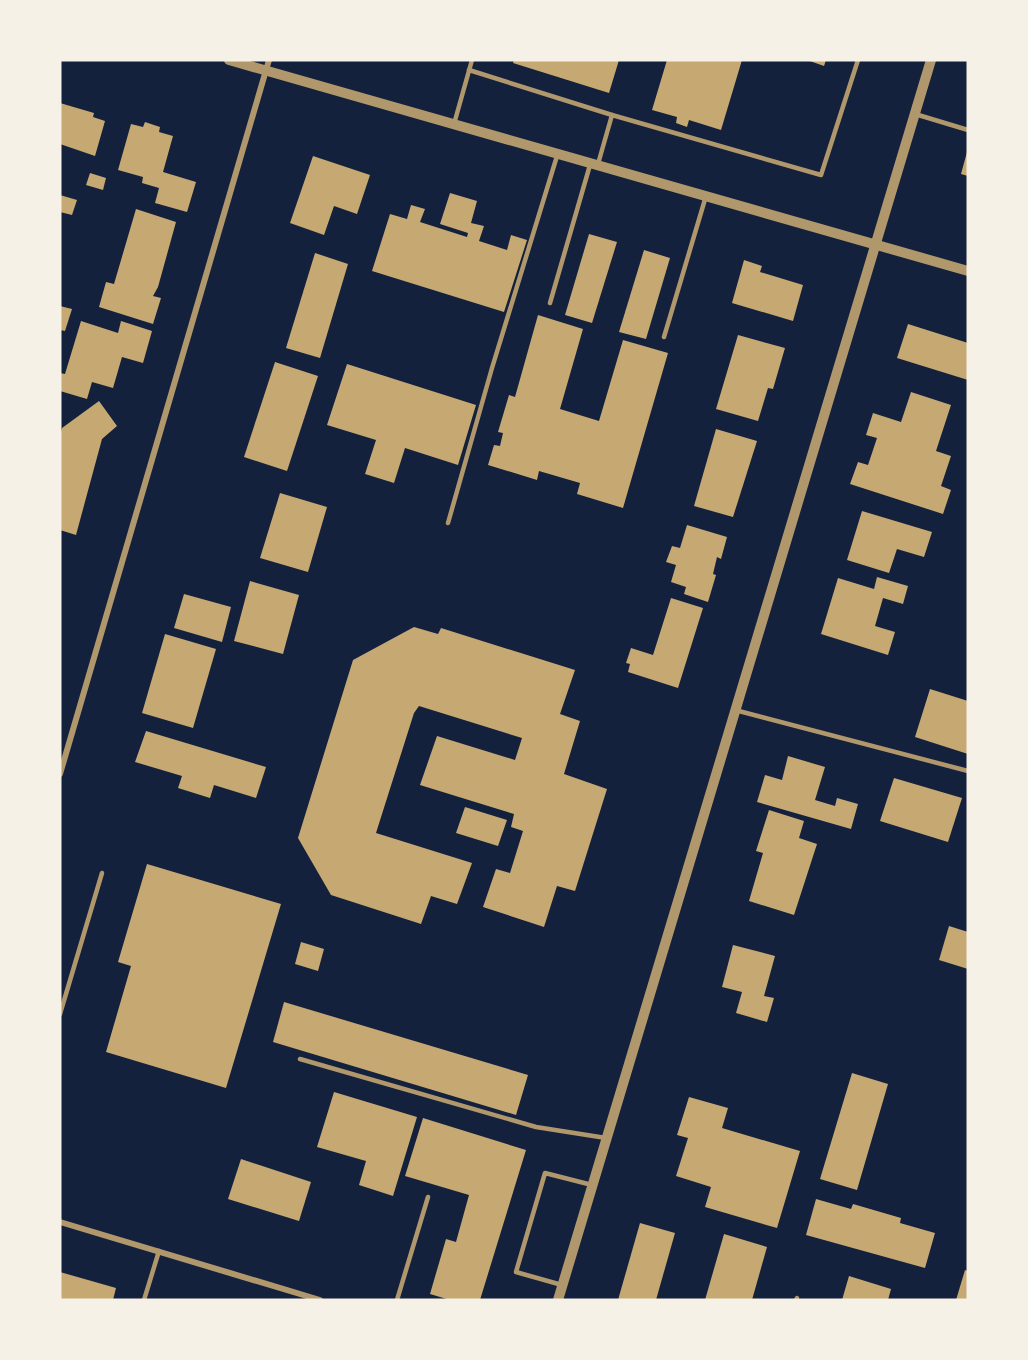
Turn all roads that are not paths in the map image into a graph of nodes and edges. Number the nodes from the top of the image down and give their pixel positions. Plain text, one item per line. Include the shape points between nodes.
1 (230, 60) edge
2 (472, 60) edge
3 (858, 60) edge
4 (931, 60) edge
5 (268, 65) edge
6 (469, 70) junction
7 (915, 114) junction
8 (612, 115) junction
9 (453, 123) junction
10 (968, 130) edge
11 (558, 153) junction
12 (595, 163) junction
13 (706, 195) junction
14 (876, 243) junction
15 (968, 271) edge
16 (550, 303) dead end
17 (664, 337) dead end
18 (448, 523) dead end
19 (735, 710) junction
20 (968, 771) edge
21 (60, 774) edge
22 (102, 873) dead end
23 (60, 1014) edge
24 (300, 1059) dead end
25 (606, 1138) junction
26 (592, 1185) junction
27 (428, 1197) dead end
28 (60, 1222) edge
29 (159, 1251) junction
30 (562, 1285) junction
31 (144, 1300) edge
32 (320, 1300) edge
33 (397, 1300) edge
34 (558, 1300) edge

1 - 5 street
2 - 6 lane
3 - 8 lane via 821,176
4 - 7 street
5 - 9 street
5 - 21 street
6 - 8 lane
6 - 9 lane
7 - 10 lane
7 - 14 street
8 - 12 lane
9 - 11 street
11 - 12 street
11 - 18 lane
12 - 13 street
12 - 16 lane
13 - 14 street
13 - 17 lane
14 - 15 street
14 - 19 street
19 - 20 lane
19 - 25 street
22 - 23 lane
24 - 25 lane via 536,1127
25 - 26 street
26 - 30 street
26 - 30 lane via 545,1173 516,1272
27 - 33 lane
28 - 29 street
29 - 31 lane
29 - 32 street
30 - 34 street

